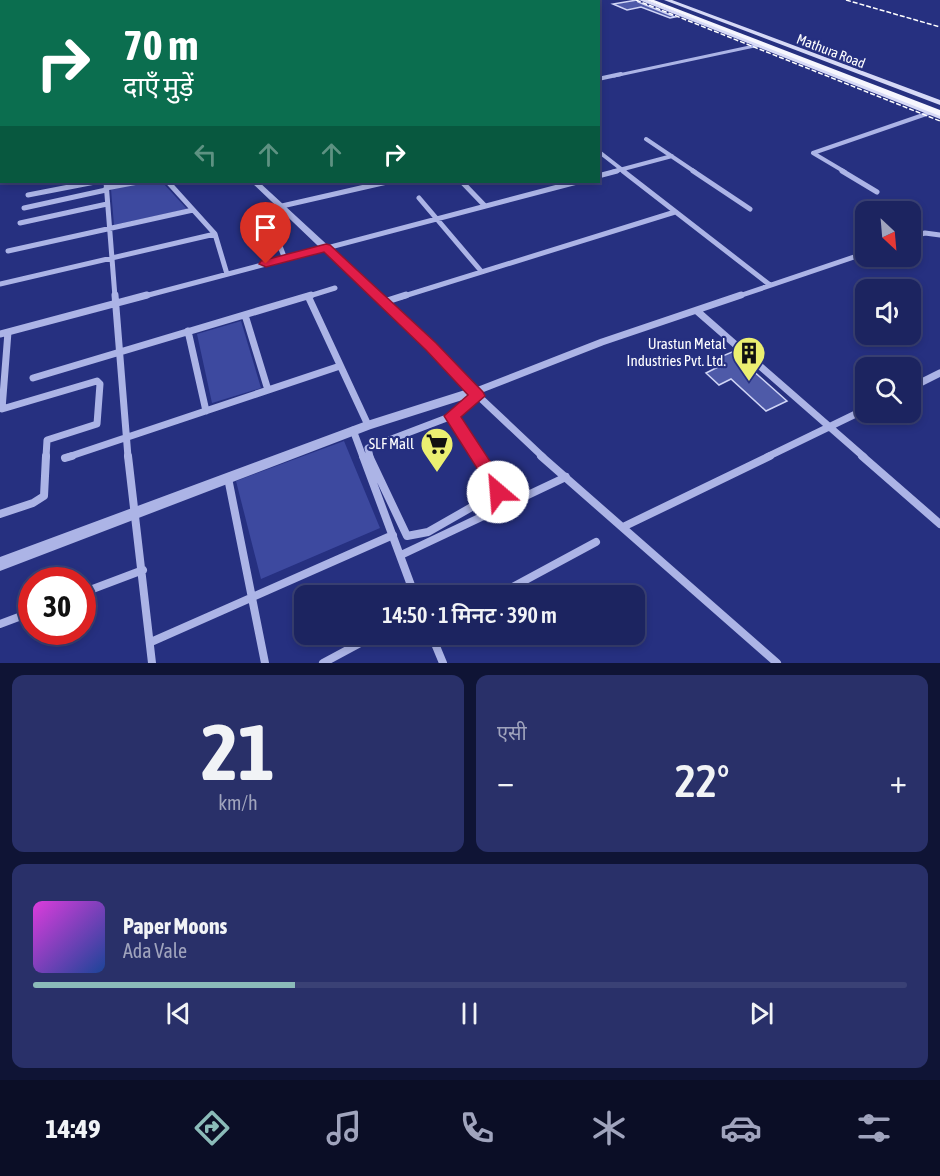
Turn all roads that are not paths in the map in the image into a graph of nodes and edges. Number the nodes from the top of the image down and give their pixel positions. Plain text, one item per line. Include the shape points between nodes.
1 (642, 0) edge
2 (649, 0) edge
3 (658, 0) edge
4 (667, 0) edge
5 (683, 6) junction
6 (712, 21) junction
7 (759, 45) junction
8 (813, 67) junction
9 (600, 79) edge
10 (865, 84) junction
11 (940, 103) edge
12 (940, 107) edge
13 (929, 113) junction
14 (940, 115) edge
15 (646, 139) dead end
16 (600, 154) edge
17 (672, 156) junction
18 (622, 170) junction
19 (600, 176) edge
20 (90, 183) edge
21 (132, 183) edge
22 (169, 183) edge
23 (256, 183) edge
24 (383, 183) edge
25 (463, 183) edge
26 (573, 183) edge
27 (106, 187) edge
28 (877, 192) dead end
29 (28, 195) dead end
30 (419, 198) dead end
31 (107, 204) junction
32 (282, 206) junction
33 (485, 206) junction
34 (24, 208) dead end
35 (750, 209) dead end
36 (193, 210) junction
37 (675, 212) junction
38 (437, 218) junction
39 (20, 223) dead end
40 (109, 229) junction
41 (214, 234) junction
42 (921, 234) edge
43 (940, 235) edge
44 (276, 237) dead end
45 (326, 248) junction
46 (8, 251) dead end
47 (855, 256) edge
48 (112, 258) junction
49 (285, 259) junction
50 (481, 271) junction
51 (227, 274) junction
52 (0, 284) edge
53 (770, 285) junction
54 (335, 288) dead end
55 (308, 296) junction
56 (384, 302) junction
57 (115, 303) junction
58 (697, 311) junction
59 (245, 315) junction
60 (189, 331) junction
61 (8, 332) junction
62 (0, 334) edge
63 (119, 352) junction
64 (340, 366) junction
65 (940, 373) edge
66 (2, 376) edge
67 (33, 378) dead end
68 (921, 382) edge
69 (268, 390) junction
70 (476, 394) junction
71 (206, 411) junction
72 (855, 414) edge
73 (452, 416) junction
74 (368, 424) junction
75 (829, 427) junction
76 (353, 430) junction
77 (126, 438) junction
78 (65, 458) dead end
79 (566, 477) junction
80 (228, 478) junction
81 (135, 512) junction
82 (0, 514) edge
83 (940, 524) edge
84 (622, 527) junction
85 (393, 535) junction
86 (596, 542) dead end
87 (400, 555) junction
88 (0, 564) edge
89 (142, 570) junction
90 (411, 585) edge
91 (516, 585) edge
92 (96, 588) edge
93 (251, 598) junction
94 (18, 617) edge
95 (0, 624) edge
96 (151, 642) junction
97 (356, 645) edge
98 (436, 645) edge
99 (152, 663) edge
100 (265, 663) edge
101 (322, 663) edge
102 (443, 663) edge
103 (777, 663) edge

1 - 7 main road
2 - 10 highway
3 - 6 highway
4 - 5 main road
5 - 6 highway
5 - 11 main road
6 - 12 highway, Mathura Road
7 - 8 main road
7 - 9 street
8 - 10 highway
8 - 13 main road
10 - 14 highway, Mathura Road
13 - 14 main road
13 - 28 street via 813,153
15 - 17 street
16 - 18 street
17 - 18 street
17 - 35 street
18 - 19 street
18 - 37 street
20 - 29 street
21 - 27 street
22 - 36 street
23 - 32 street
24 - 32 street
25 - 33 street
26 - 33 street
27 - 31 street
27 - 34 street
30 - 38 street
31 - 39 street
31 - 40 street
32 - 45 street
33 - 38 street
36 - 40 street
36 - 41 street
37 - 50 street
37 - 53 street
38 - 45 street
38 - 50 street
40 - 46 street
40 - 48 street
41 - 48 street
41 - 51 street
42 - 43 street
44 - 49 street
45 - 49 street
45 - 56 street
47 - 53 street
48 - 52 street
48 - 57 street
49 - 51 street
50 - 56 street
51 - 57 street
53 - 58 street
54 - 55 street
55 - 59 street
55 - 64 street
56 - 70 street
57 - 61 street
57 - 63 street
58 - 70 street via 602,342
58 - 75 street
59 - 60 street
59 - 69 street
60 - 63 street
60 - 71 street
61 - 62 street
61 - 66 street
63 - 67 street
63 - 77 street
64 - 69 street
64 - 74 street
65 - 68 street
66 - 82 street via 2,409 93,381 100,384 97,424 47,440 44,496
69 - 71 street
70 - 73 street
70 - 74 street
70 - 79 street
71 - 77 street
72 - 75 street
73 - 73 street via 368,448 407,536 428,532 498,492
74 - 76 street
75 - 83 street
75 - 84 street
76 - 80 street
76 - 85 street
77 - 78 street
77 - 81 street
79 - 84 street
79 - 87 street
80 - 81 street
80 - 93 street
81 - 88 street
81 - 89 street
84 - 103 street
85 - 87 street
85 - 93 street
86 - 91 street
87 - 90 street
89 - 92 street
89 - 96 street
93 - 96 street
93 - 100 street
94 - 95 street
96 - 99 street
97 - 101 street
98 - 102 street

